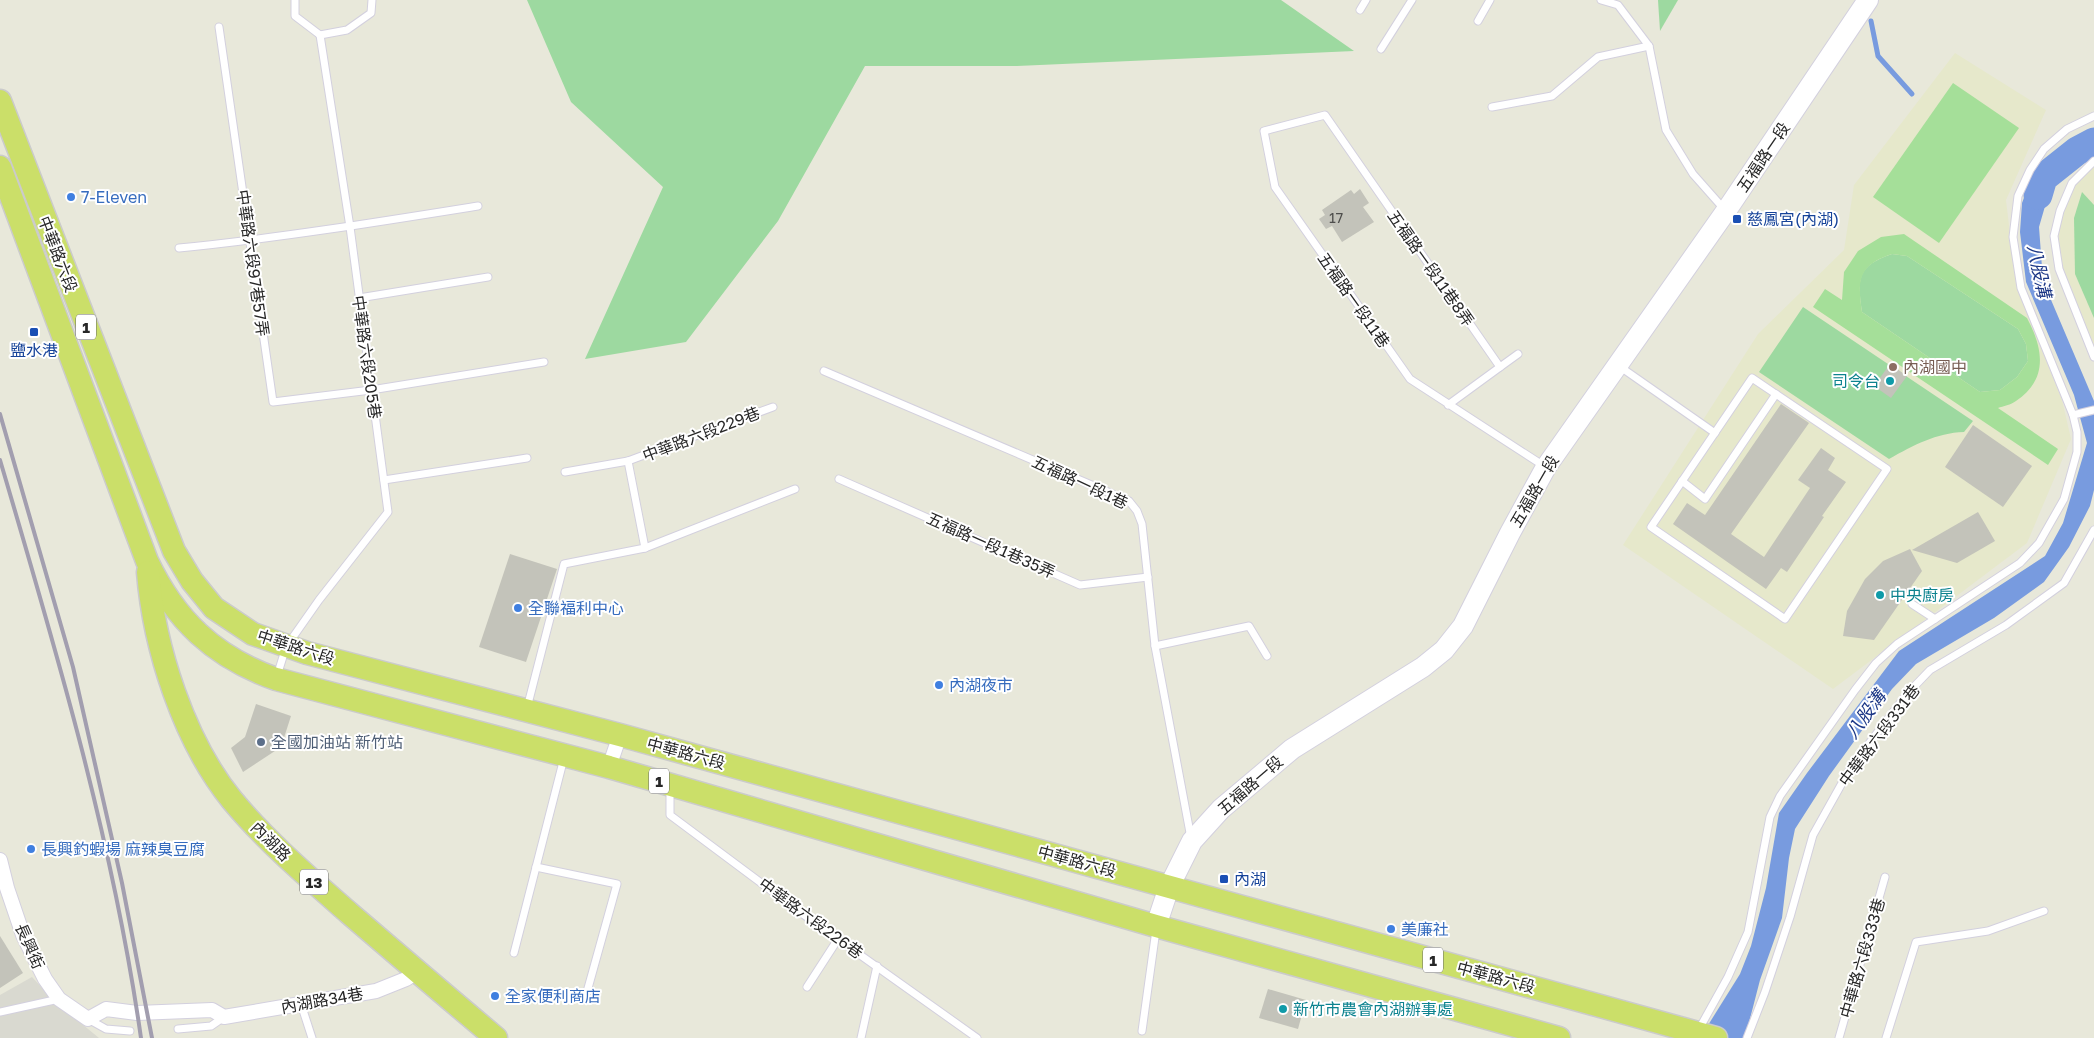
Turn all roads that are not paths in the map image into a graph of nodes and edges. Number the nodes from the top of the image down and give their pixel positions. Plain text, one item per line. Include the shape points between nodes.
1 (295, 0) edge
2 (372, 0) edge
3 (1366, 0) edge
4 (1412, 0) edge
5 (1490, 0) edge
6 (1601, 0) edge
7 (1868, 0) edge
8 (1360, 10) dead end
9 (1478, 21) dead end
10 (219, 27) dead end
11 (320, 35) junction
12 (1649, 46) junction
13 (1381, 50) dead end
14 (0, 101) edge
15 (1492, 107) dead end
16 (1325, 115) joint
17 (2094, 116) edge
18 (2094, 161) edge
19 (0, 167) edge
20 (478, 206) dead end
21 (1726, 211) junction
22 (350, 227) junction
23 (250, 241) junction
24 (179, 248) dead end
25 (488, 277) dead end
26 (359, 298) junction
27 (1518, 354) dead end
28 (2094, 357) edge
29 (544, 362) dead end
30 (1618, 366) junction
31 (1500, 367) junction
32 (824, 371) dead end
33 (372, 390) junction
34 (1776, 394) junction
35 (1448, 405) junction
36 (773, 407) dead end
37 (2094, 410) edge
38 (2073, 415) junction
39 (1715, 433) junction
40 (527, 458) dead end
41 (628, 461) junction
42 (1546, 467) junction
43 (565, 472) dead end
44 (839, 479) dead end
45 (384, 480) junction
46 (1682, 481) junction
47 (795, 489) dead end
48 (2094, 530) edge
49 (646, 548) junction
50 (174, 551) junction
51 (147, 561) junction
52 (1148, 577) junction
53 (1912, 604) dead end
54 (176, 612) junction
55 (1935, 619) junction
56 (1155, 646) junction
57 (286, 647) junction
58 (1267, 656) dead end
59 (276, 679) junction
60 (175, 691) junction
61 (526, 710) junction
62 (620, 735) junction
63 (565, 755) junction
64 (609, 766) junction
65 (670, 784) junction
66 (1192, 840) junction
67 (0, 860) edge
68 (536, 867) junction
69 (1885, 877) dead end
70 (1169, 887) junction
71 (2044, 911) dead end
72 (1156, 926) junction
73 (838, 939) junction
74 (514, 953) dead end
75 (877, 966) junction
76 (417, 972) junction
77 (807, 987) dead end
78 (59, 999) junction
79 (585, 999) dead end
80 (301, 1004) junction
81 (0, 1012) edge
82 (224, 1018) junction
83 (88, 1019) junction
84 (178, 1029) dead end
85 (130, 1031) dead end
86 (1142, 1031) dead end
87 (1671, 1032) edge
88 (1522, 1033) edge
89 (1706, 1036) edge
90 (312, 1038) edge
91 (496, 1038) edge
92 (861, 1038) edge
93 (977, 1038) edge
94 (1559, 1038) edge
95 (1746, 1038) edge
96 (1838, 1038) edge
97 (1886, 1038) edge

1 - 11 lane via 295,16
2 - 11 lane via 371,13 347,30
3 - 8 lane
4 - 13 lane
5 - 9 lane
6 - 12 lane via 1618,6
7 - 21 main road, 五福路一段
10 - 23 lane, 中華路六段97巷57弄
11 - 22 lane, 中華路六段205巷
12 - 15 lane via 1598,57 1552,96
12 - 21 lane via 1666,130 1693,174
14 - 50 main road, 中華路六段 / 1
16 - 31 lane, 五福路一段11巷8弄
16 - 35 lane, 五福路一段11巷 via 1264,131 1275,187 1410,379
17 - 38 lane via 2067,129 2044,148 2018,196 2013,237 2020,288
18 - 28 lane via 2072,183 2060,210 2054,236 2059,269
19 - 51 main road, 中華路六段 / 1
20 - 22 lane
21 - 30 main road, 五福路一段
22 - 23 lane
22 - 26 lane, 中華路六段205巷
23 - 24 lane
23 - 33 lane, 中華路六段97巷57弄 via 273,402
25 - 26 lane
26 - 33 lane, 中華路六段205巷
27 - 31 lane
29 - 33 lane
30 - 39 lane
30 - 42 main road, 五福路一段
31 - 35 lane
32 - 52 lane, 五福路一段1巷 via 1129,501 1142,524
33 - 45 lane, 中華路六段205巷
34 - 39 lane via 1752,378
34 - 46 lane via 1705,499
34 - 46 lane via 1887,469 1785,619 1651,527
35 - 42 lane, 五福路一段11巷
36 - 41 lane, 中華路六段229巷
37 - 38 lane
38 - 55 lane via 2077,452 2064,499 2039,543 2020,563
39 - 46 lane
40 - 45 lane
41 - 43 lane
41 - 49 lane, 中華路六段229巷
42 - 66 main road, 五福路一段 via 1463,626 1444,650 1292,749 1221,809
44 - 52 lane, 五福路一段1巷35弄 via 1080,585
45 - 57 lane, 中華路六段205巷 via 388,512
47 - 49 lane
48 - 95 lane, 中華路六段331巷 via 2064,583 2006,625 1930,670 1907,694 1851,767 1813,835 1790,917
49 - 61 lane via 564,564
50 - 54 main road, 內湖路 / 13 via 180,581
50 - 57 main road, 中華路六段 / 1 via 214,608 253,634
51 - 54 main road, 中華路六段 / 1
51 - 60 main road, 內湖路 / 13 via 155,627
52 - 56 lane, 五福路一段1巷
53 - 55 lane
54 - 59 main road, 中華路六段 / 1 via 201,639 241,665
54 - 60 main road, 內湖路 / 13 via 170,638
55 - 89 lane via 1897,644 1876,664 1780,796 1770,817 1748,932
56 - 58 lane via 1249,626
56 - 66 lane, 五福路一段1巷
57 - 59 lane, 中華路六段205巷
57 - 61 main road, 中華路六段 / 1
59 - 63 main road, 中華路六段 / 1
60 - 76 main road, 內湖路 / 13 via 193,738 231,798 288,859
61 - 62 main road, 中華路六段 / 1
62 - 64 street
62 - 70 main road, 中華路六段 / 1
63 - 64 main road, 中華路六段 / 1
63 - 68 lane
64 - 65 main road, 中華路六段 / 1
65 - 72 main road, 中華路六段 / 1
65 - 73 lane, 中華路六段226巷 via 670,815
66 - 70 main road, 五福路一段
67 - 78 street, 長興街 via 23,935
68 - 74 lane
68 - 79 lane via 617,884
69 - 96 lane, 中華路六段333巷
70 - 72 main road, 五福路一段
70 - 87 main road, 中華路六段 / 1
71 - 97 lane via 1988,931 1916,942
72 - 86 lane
72 - 88 main road, 中華路六段 / 1
73 - 75 lane, 中華路六段226巷
73 - 77 lane
75 - 92 lane
75 - 93 lane, 中華路六段226巷
76 - 80 street, 內湖路34巷 via 376,991
76 - 91 main road, 內湖路 / 13
78 - 81 lane
78 - 83 street
80 - 82 street, 內湖路34巷
80 - 90 lane
82 - 83 street, 內湖路34巷 via 212,1010 137,1014 106,1009
82 - 84 lane, 內湖路34巷 via 211,1026
83 - 85 lane via 106,1028
87 - 89 main road, 中華路六段 / 1
88 - 94 main road, 中華路六段 / 1

